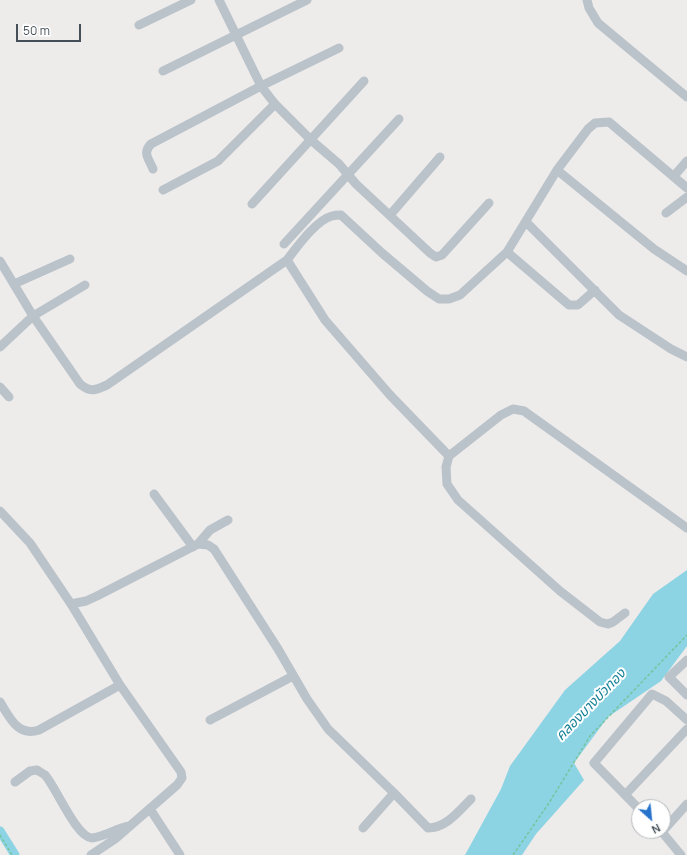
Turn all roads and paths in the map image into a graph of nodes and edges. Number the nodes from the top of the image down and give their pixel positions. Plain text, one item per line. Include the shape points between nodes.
1 (190, 0) edge
2 (219, 0) edge
3 (307, 0) edge
4 (587, 0) edge
5 (139, 25) dead end
6 (236, 35) junction
7 (339, 48) dead end
8 (163, 71) dead end
9 (364, 81) dead end
10 (262, 86) junction
11 (687, 97) edge
12 (275, 104) junction
13 (399, 120) dead end
14 (311, 140) junction
15 (440, 157) dead end
16 (687, 161) edge
17 (153, 169) dead end
18 (557, 170) junction
19 (348, 175) junction
20 (674, 176) junction
21 (687, 188) edge
22 (163, 190) dead end
23 (687, 197) edge
24 (489, 203) dead end
25 (252, 204) dead end
26 (666, 213) dead end
27 (390, 215) junction
28 (526, 222) junction
29 (284, 244) dead end
30 (507, 252) junction
31 (70, 259) dead end
32 (287, 260) junction
33 (0, 261) edge
34 (687, 271) edge
35 (14, 284) junction
36 (85, 285) dead end
37 (595, 290) junction
38 (33, 316) junction
39 (0, 346) edge
40 (687, 357) edge
41 (0, 387) edge
42 (9, 397) dead end
43 (449, 456) junction
44 (154, 494) dead end
45 (0, 511) edge
46 (228, 520) dead end
47 (687, 528) edge
48 (195, 545) junction
49 (71, 604) junction
50 (625, 613) dead end
51 (687, 635) edge
52 (687, 660) edge
53 (293, 676) junction
54 (120, 685) junction
55 (687, 695) edge
56 (0, 702) edge
57 (210, 720) dead end
58 (687, 720) edge
59 (687, 729) edge
60 (15, 782) dead end
61 (394, 793) junction
62 (625, 795) junction
63 (471, 799) dead end
64 (631, 801) edge
65 (687, 804) edge
66 (150, 809) junction
67 (671, 821) edge
68 (131, 826) junction
69 (363, 828) dead end
70 (0, 835) edge
71 (667, 839) edge
72 (12, 855) edge
73 (91, 855) edge
74 (180, 855) edge
75 (513, 855) edge
76 (680, 855) edge

1 - 5 street
2 - 6 street
3 - 6 street
4 - 11 street via 598,23
6 - 8 street
6 - 10 street
7 - 10 street
9 - 14 street
10 - 12 street
10 - 17 street via 151,144 146,148 146,152
12 - 14 street
12 - 22 street via 218,161
13 - 19 street
14 - 19 street
14 - 25 street
15 - 27 street
16 - 20 street
18 - 20 street via 588,129 595,123 609,122
18 - 28 street
18 - 34 street via 654,248
19 - 27 street
19 - 29 street
20 - 21 street
23 - 26 street
24 - 27 street via 442,255 436,257
28 - 30 street
28 - 37 street
30 - 32 street via 460,295 449,299 439,299 428,291 341,215 331,216 320,222
30 - 37 street via 569,305 578,305
31 - 35 street
32 - 38 street via 107,385 95,390 86,389 80,384
32 - 43 street via 325,320 390,395
33 - 35 street
35 - 38 street
36 - 38 street
37 - 40 street via 620,315
38 - 39 street
41 - 42 street
43 - 47 street via 501,415 513,409 524,411
43 - 50 street via 446,467 447,484 458,500 543,576 600,622 608,624
44 - 48 street
45 - 49 street via 30,543
46 - 48 street via 210,530
48 - 49 street via 97,596
48 - 53 street via 208,545 218,554
49 - 54 street
51 - 75 path via 590,736
52 - 55 street via 669,676
53 - 57 street
53 - 61 street via 328,729
54 - 56 street via 31,733 16,726
54 - 66 street via 181,772 182,778 177,785
58 - 62 street via 666,701 652,694 594,762
59 - 62 street
60 - 68 street via 30,771 37,770 45,776 76,825 90,838
61 - 63 street via 428,828 445,823
61 - 69 street
62 - 64 street
65 - 67 street
66 - 68 street
66 - 74 street
68 - 73 street
70 - 72 path
71 - 76 street

